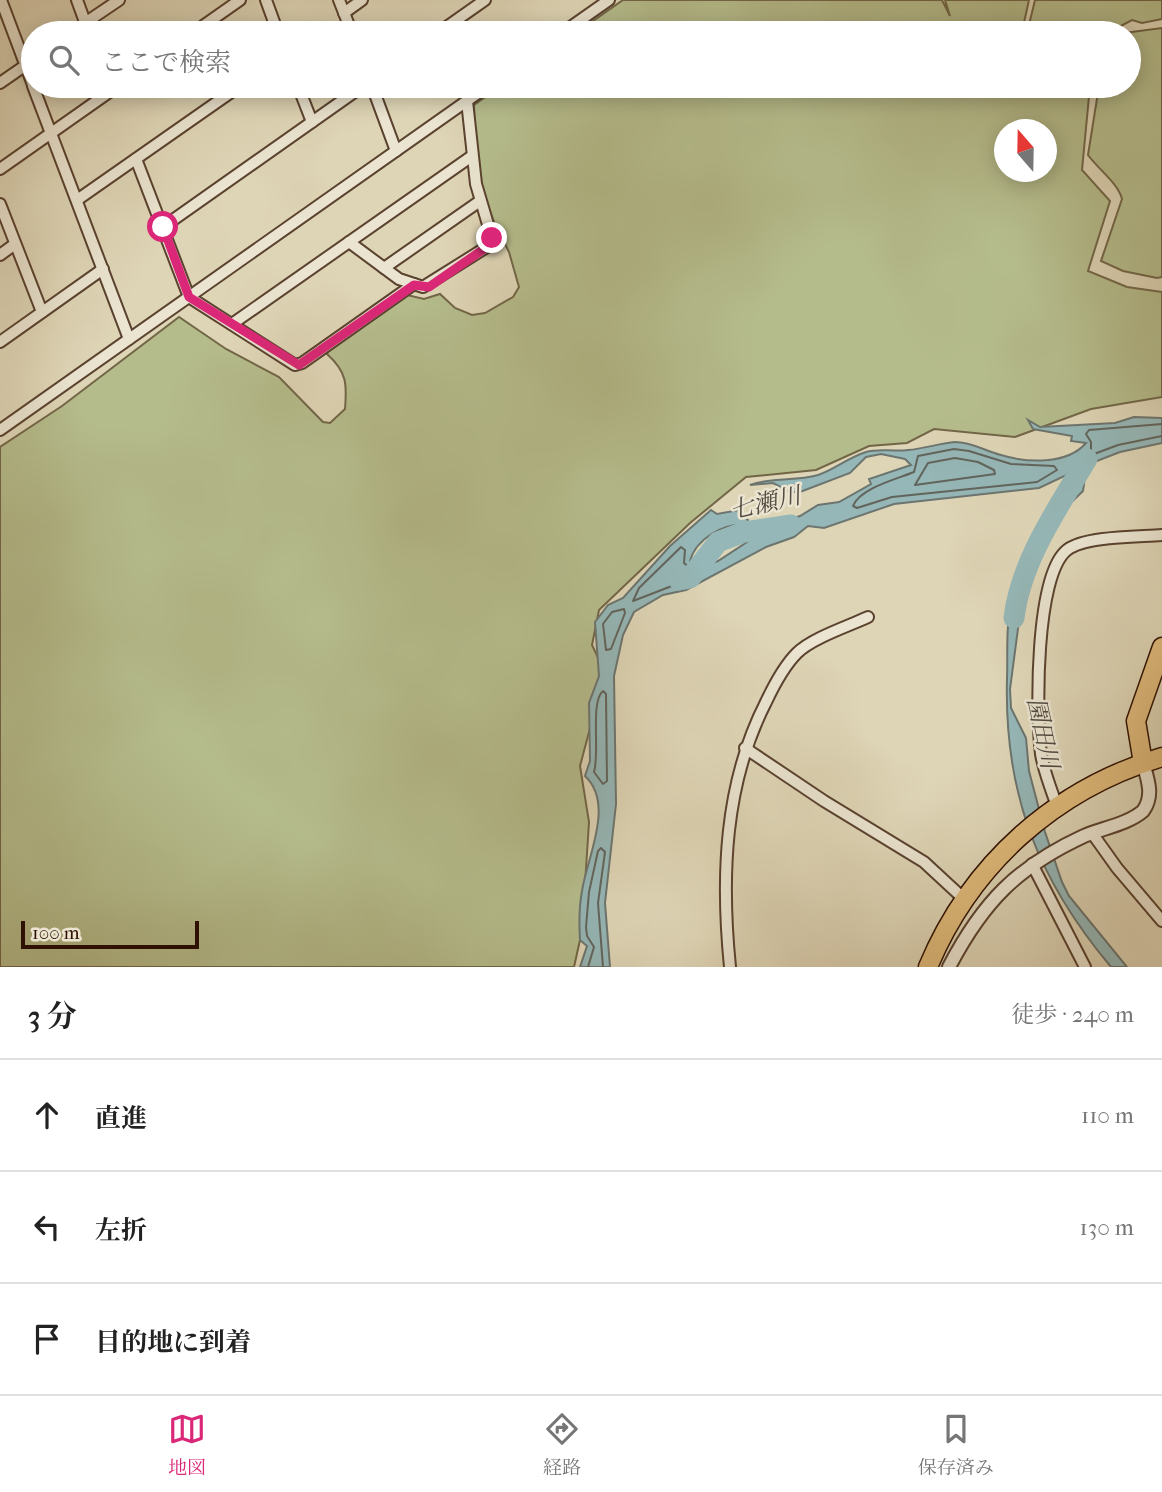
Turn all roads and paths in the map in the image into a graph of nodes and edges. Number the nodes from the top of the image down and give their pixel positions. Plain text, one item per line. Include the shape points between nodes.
1 (1, 0) edge
2 (77, 0) edge
3 (119, 0) edge
4 (240, 0) edge
5 (266, 0) edge
6 (339, 0) edge
7 (362, 0) edge
8 (485, 0) edge
9 (604, 2) edge
10 (344, 13) junction
11 (84, 21) edge
12 (95, 21) edge
13 (210, 21) edge
14 (274, 21) edge
15 (347, 21) edge
16 (455, 21) edge
17 (578, 21) edge
18 (21, 52) edge
19 (21, 68) edge
20 (0, 83) edge
21 (38, 98) edge
22 (98, 98) edge
23 (223, 98) edge
24 (303, 98) edge
25 (346, 98) edge
26 (376, 98) edge
27 (471, 98) edge
28 (467, 101) junction
29 (312, 122) junction
30 (51, 133) junction
31 (396, 151) junction
32 (472, 156) junction
33 (136, 159) junction
34 (0, 169) edge
35 (77, 200) junction
36 (480, 201) junction
37 (0, 204) edge
38 (163, 227) junction
39 (349, 242) junction
40 (15, 244) junction
41 (0, 255) edge
42 (384, 268) junction
43 (103, 269) junction
44 (414, 285) junction
45 (189, 297) junction
46 (42, 312) junction
47 (232, 324) junction
48 (129, 339) junction
49 (0, 342) edge
50 (0, 430) edge
51 (1162, 535) edge
52 (869, 617) dead end
53 (1162, 647) edge
54 (746, 748) junction
55 (1162, 757) edge
56 (1143, 763) junction
57 (1055, 808) junction
58 (1092, 833) junction
59 (1032, 864) junction
60 (964, 900) junction
61 (1162, 921) edge
62 (730, 967) edge
63 (928, 967) edge
64 (949, 967) edge
65 (1086, 967) edge

1 - 18 street
2 - 11 street
3 - 12 street
4 - 13 street
5 - 14 street
6 - 10 street
7 - 10 street
8 - 16 street
9 - 17 street
10 - 15 street
19 - 20 street
21 - 30 street
22 - 30 street
23 - 33 street
24 - 29 street
25 - 29 street
26 - 31 street
27 - 28 street
28 - 31 street
28 - 32 street
29 - 38 street
30 - 34 street
30 - 35 street
31 - 45 street
32 - 36 street
32 - 39 street
33 - 35 street
33 - 38 street
35 - 43 street
36 - 42 street
36 - 44 street via 491,244 429,287
37 - 40 street
38 - 45 street
39 - 42 street
39 - 47 street
40 - 41 street
40 - 46 street
42 - 44 street
43 - 46 street
43 - 48 street
44 - 47 street via 299,365
45 - 47 street
45 - 48 street
46 - 49 street
48 - 50 street
51 - 57 street via 1073,546 1060,557 1051,577 1042,620 1040,741
52 - 54 street via 798,652 773,688
53 - 56 highway via 1136,721
54 - 60 street via 924,862
54 - 62 street via 730,813 727,851
55 - 56 highway
56 - 57 highway via 1093,784
56 - 58 street via 1150,788 1147,807 1133,818
57 - 60 highway via 995,860
58 - 59 street
58 - 61 street
59 - 64 street via 983,909
59 - 65 street
60 - 63 highway

